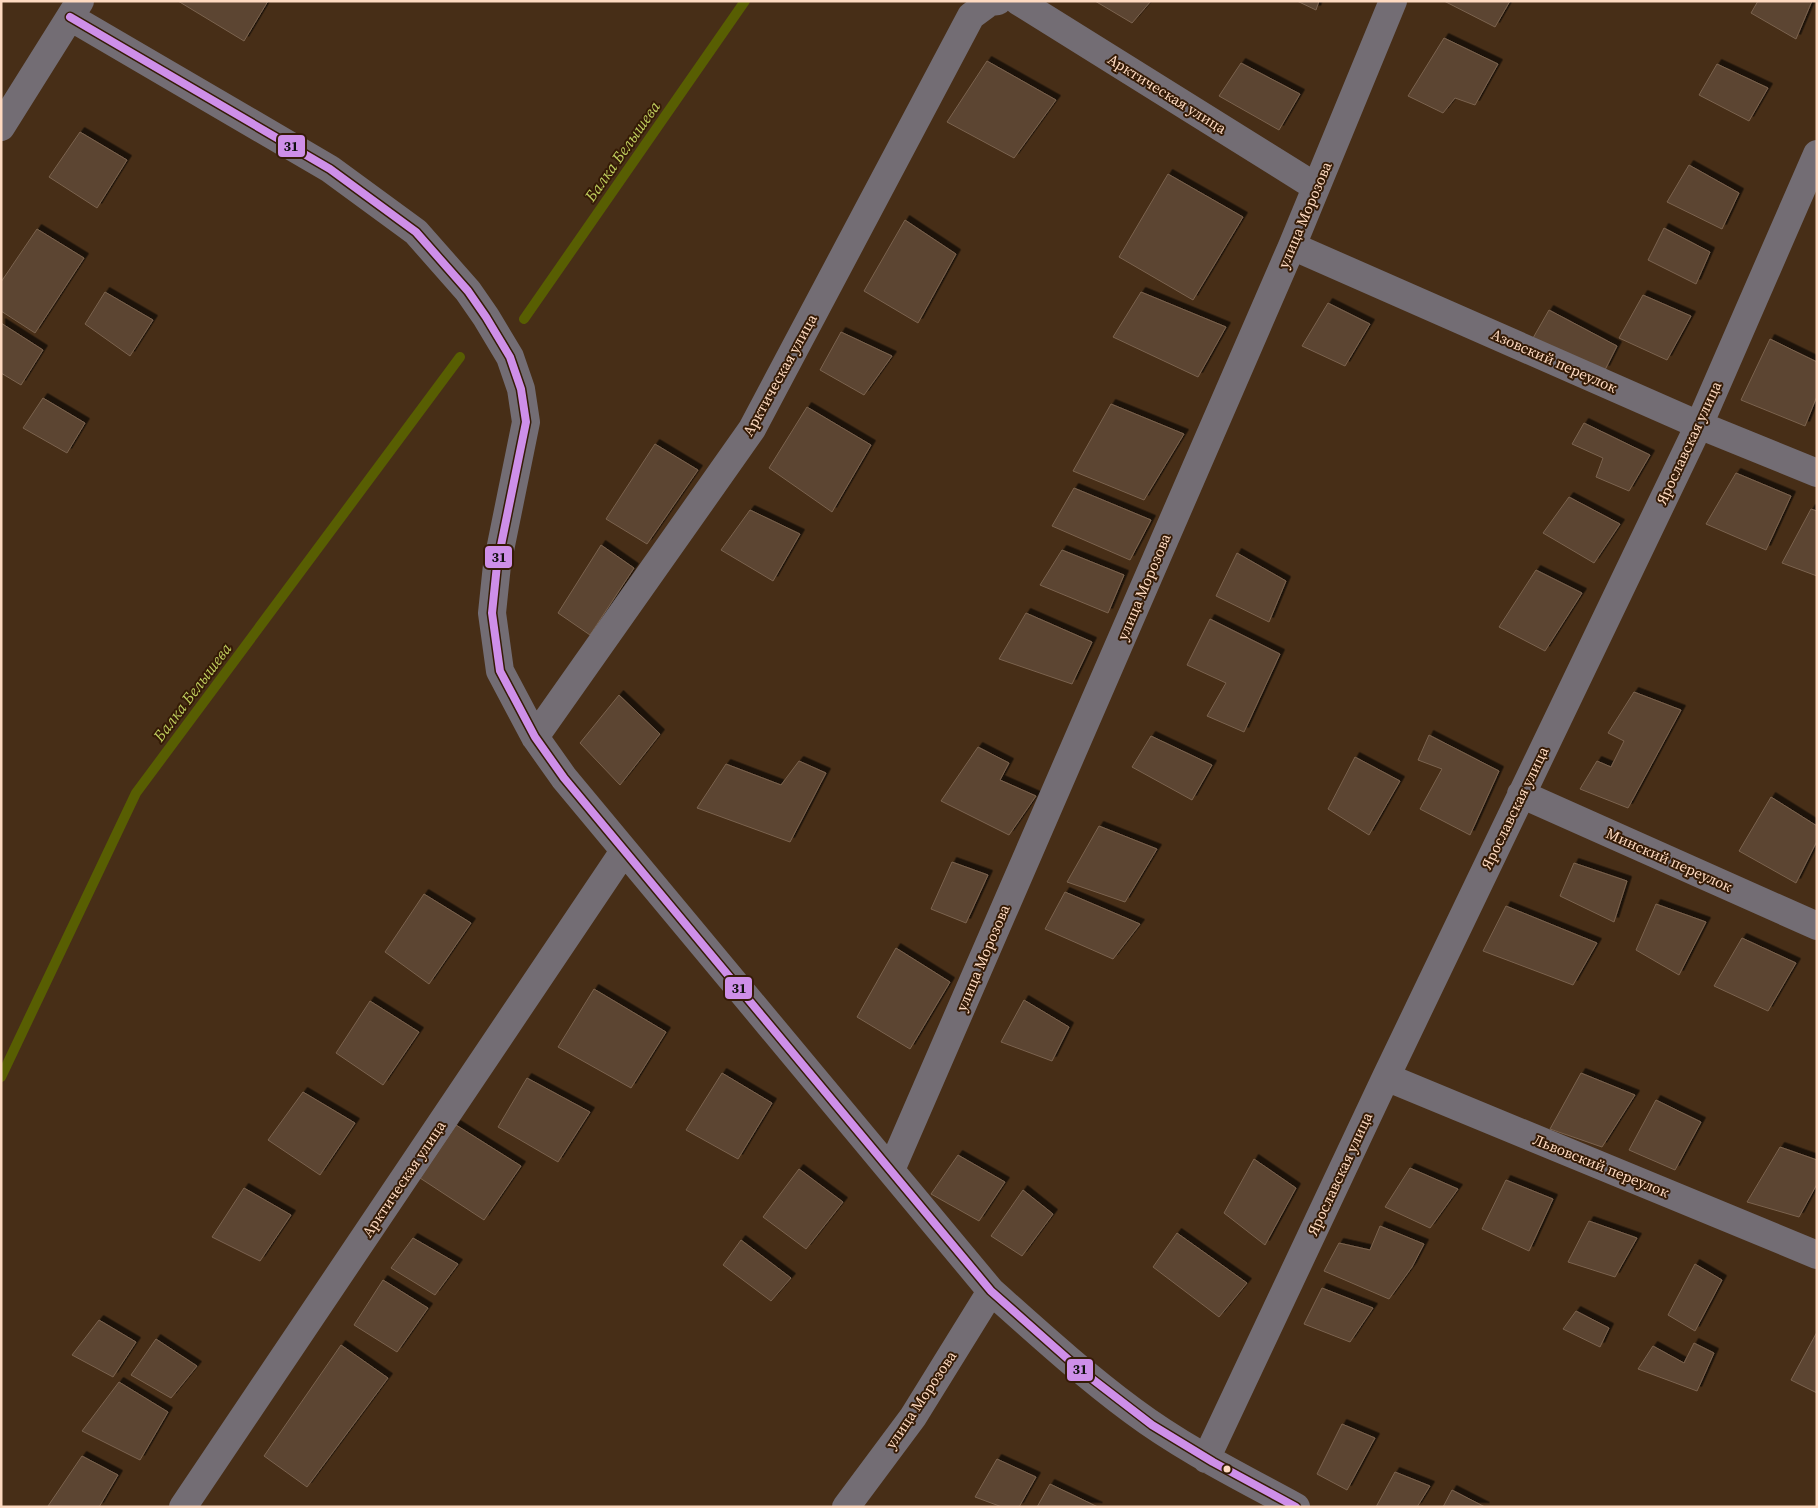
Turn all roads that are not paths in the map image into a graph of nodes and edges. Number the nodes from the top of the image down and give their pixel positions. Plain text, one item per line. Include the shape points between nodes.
1 (998, 1) edge
2 (1018, 1) edge
3 (1393, 1) edge
4 (75, 9) edge
5 (1, 127) edge
6 (1817, 154) edge
7 (1316, 187) junction
8 (1292, 246) junction
9 (1699, 425) junction
10 (1817, 473) edge
11 (535, 737) junction
12 (1521, 794) junction
13 (624, 851) junction
14 (1817, 926) edge
15 (1386, 1077) junction
16 (891, 1170) junction
17 (1817, 1255) edge
18 (991, 1291) junction
19 (1206, 1459) junction
20 (183, 1507) edge
21 (846, 1507) edge
22 (1296, 1507) edge

1 - 11 street, Арктическая улица via 990,2 971,16 752,429
2 - 7 street, Арктическая улица
3 - 7 street, улица Морозова
4 - 5 street
4 - 11 street via 330,169 416,232 468,291 486,317 510,357 521,389 526,422 497,565 492,613 500,671
6 - 9 street, Ярославская улица
7 - 8 street, улица Морозова
8 - 9 street, Азовский переулок
8 - 16 street, улица Морозова
9 - 10 street, Азовский переулок
9 - 12 street, Ярославская улица
11 - 13 street
12 - 14 street, Минский переулок
12 - 15 street, Ярославская улица
13 - 16 street
13 - 20 street, Арктическая улица
15 - 17 street, Львовский переулок
15 - 19 street, Ярославская улица
16 - 18 street
18 - 19 street via 1133,1412
18 - 21 street, улица Морозова via 913,1417
19 - 22 street

